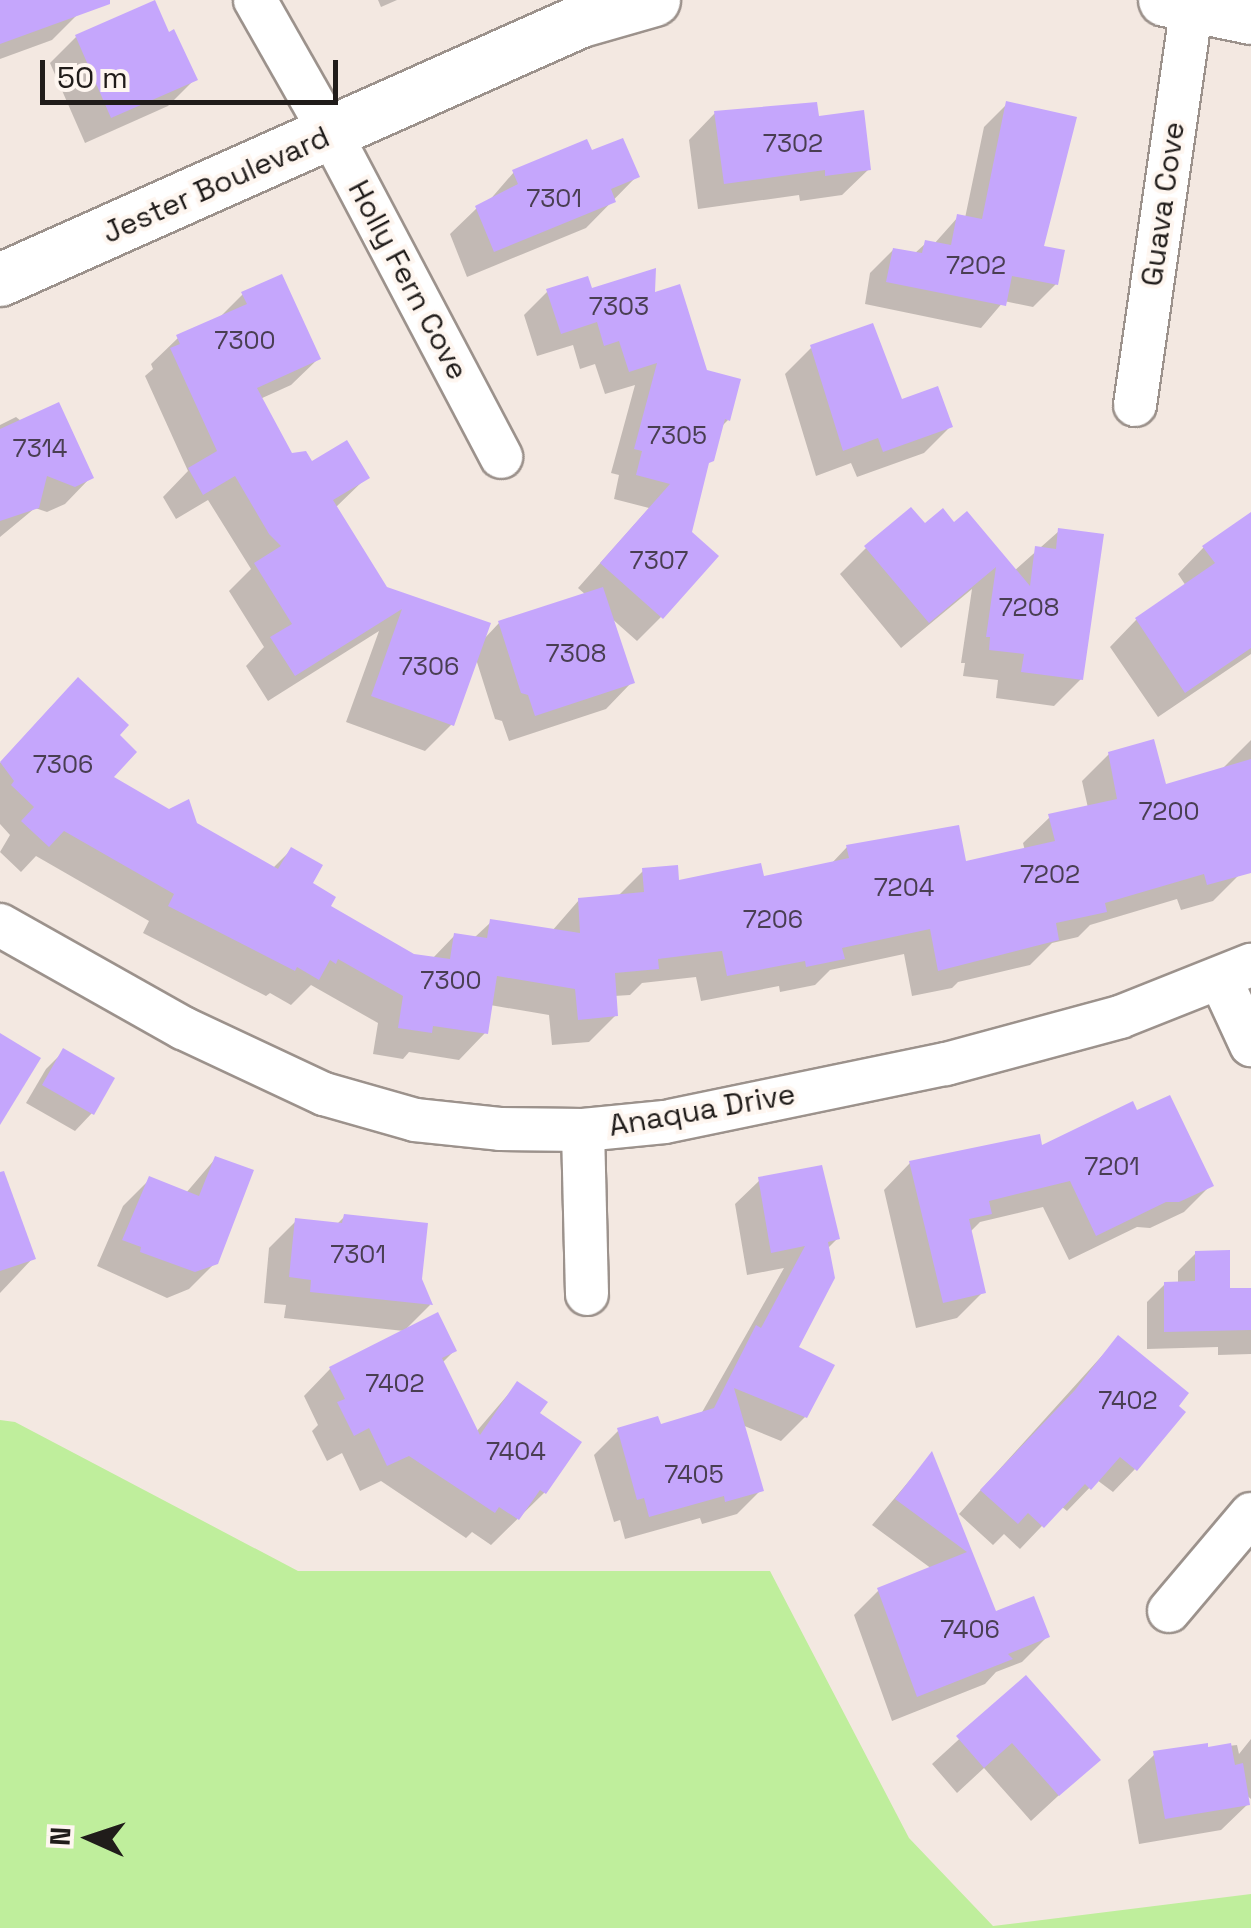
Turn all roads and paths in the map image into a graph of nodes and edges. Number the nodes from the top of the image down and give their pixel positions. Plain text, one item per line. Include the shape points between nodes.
1 (255, 0) edge
2 (654, 0) edge
3 (1183, 1) edge
4 (1251, 18) edge
5 (331, 134) junction
6 (0, 280) edge
7 (1135, 405) dead end
8 (501, 457) dead end
9 (0, 925) edge
10 (1236, 972) edge
11 (1251, 1045) edge
12 (583, 1130) junction
13 (586, 1294) dead end
14 (1251, 1514) edge
15 (1169, 1611) dead end

1 - 5 street, Holly Fern Cove
2 - 5 street, Jester Boulevard via 581,21
3 - 4 street
3 - 7 street, Guava Cove
5 - 6 street, Jester Boulevard
5 - 8 street, Holly Fern Cove
9 - 12 street, Anaqua Drive via 183,1028 324,1094 415,1120
10 - 11 street
10 - 12 street, Anaqua Drive via 1120,1017 946,1064 665,1122
12 - 13 street
14 - 15 street

